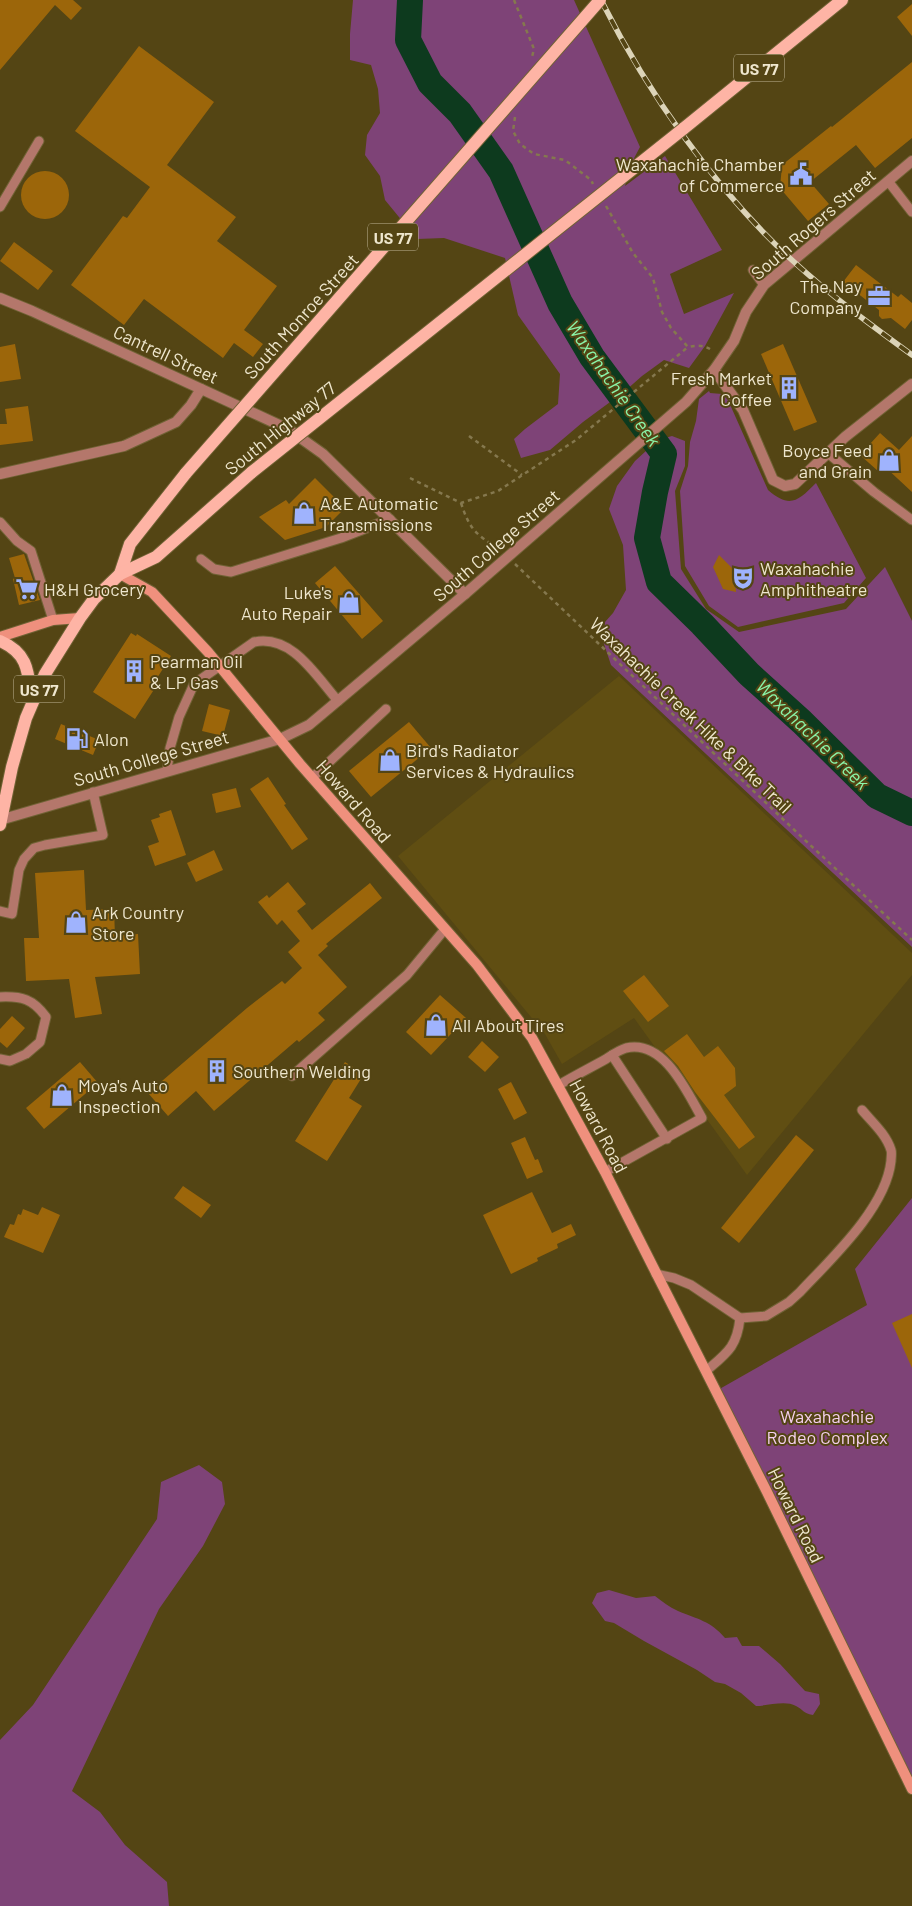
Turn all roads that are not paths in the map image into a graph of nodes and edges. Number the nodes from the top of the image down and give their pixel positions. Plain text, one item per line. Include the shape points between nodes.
1 (600, 0) edge
2 (838, 3) edge
3 (39, 141) dead end
4 (912, 161) edge
5 (888, 181) junction
6 (0, 207) edge
7 (912, 212) edge
8 (753, 270) dead end
9 (764, 285) junction
10 (3, 302) edge
11 (714, 370) junction
12 (912, 384) edge
13 (201, 389) junction
14 (828, 453) junction
15 (0, 474) edge
16 (390, 519) junction
17 (912, 520) edge
18 (0, 522) edge
19 (201, 558) dead end
20 (120, 574) junction
21 (465, 594) junction
22 (80, 618) junction
23 (53, 620) junction
24 (0, 637) edge
25 (0, 641) edge
26 (219, 665) junction
27 (338, 701) junction
28 (32, 703) junction
29 (386, 709) dead end
30 (280, 739) junction
31 (167, 771) junction
32 (312, 778) junction
33 (93, 792) junction
34 (0, 822) edge
35 (0, 911) edge
36 (445, 929) junction
37 (0, 997) edge
38 (612, 1055) junction
39 (0, 1059) edge
40 (292, 1076) dead end
41 (559, 1085) junction
42 (862, 1110) dead end
43 (667, 1139) junction
44 (605, 1172) junction
45 (656, 1274) junction
46 (740, 1318) junction
47 (706, 1371) junction
48 (912, 1790) edge

1 - 20 main road, South Monroe Street / US 77, bridge via 186,473 130,544
2 - 20 main road, South Highway 77 / US 77, bridge via 252,472 156,557
3 - 6 lane
4 - 5 street, South Rogers Street
5 - 7 lane
5 - 9 street, South Rogers Street
8 - 9 lane
9 - 11 street, South Rogers Street via 746,312 734,341
10 - 13 street, Cantrell Street via 32,311
11 - 14 street via 743,410 773,480 785,486 795,484
11 - 21 street, South College Street via 686,402
12 - 14 street
13 - 15 street via 176,422 124,446
13 - 16 street, Cantrell Street via 288,429 323,454
14 - 17 lane
16 - 19 lane via 341,538 231,572 214,569
16 - 21 street, Cantrell Street
18 - 23 lane via 31,551
20 - 22 main road, South Highway 77 / US 77
20 - 26 main road, Howard Road via 152,592
21 - 27 street, South College Street
22 - 23 main road
22 - 28 main road, South Highway 77 / US 77 via 45,674
23 - 24 main road
25 - 28 main road via 12,646 25,661
26 - 27 lane via 254,642 271,641 298,656
26 - 30 main road, Howard Road
26 - 31 lane via 194,684 179,716
27 - 30 street, South College Street via 308,725
28 - 34 main road, South Highway 77 / US 77 via 18,742
29 - 32 lane
30 - 31 street, South College Street
30 - 32 main road, Howard Road
31 - 33 street, South College Street
32 - 36 main road, Howard Road
33 - 34 street, South College Street
33 - 35 lane via 103,835 34,848 19,870 12,914
36 - 40 lane via 407,975
36 - 41 main road, Howard Road via 532,1038
37 - 39 lane via 24,999 37,1005 46,1017 40,1042 26,1054 10,1061
38 - 41 lane
38 - 43 lane
38 - 43 lane via 624,1048 639,1046 661,1058 676,1074 702,1118
41 - 44 main road, Howard Road
42 - 46 lane via 892,1151 890,1169 880,1196 862,1223 789,1302 766,1316
43 - 44 lane
44 - 45 main road, Howard Road
45 - 46 lane via 691,1285
45 - 47 main road, Howard Road
46 - 47 lane via 732,1347
47 - 48 main road, Howard Road

